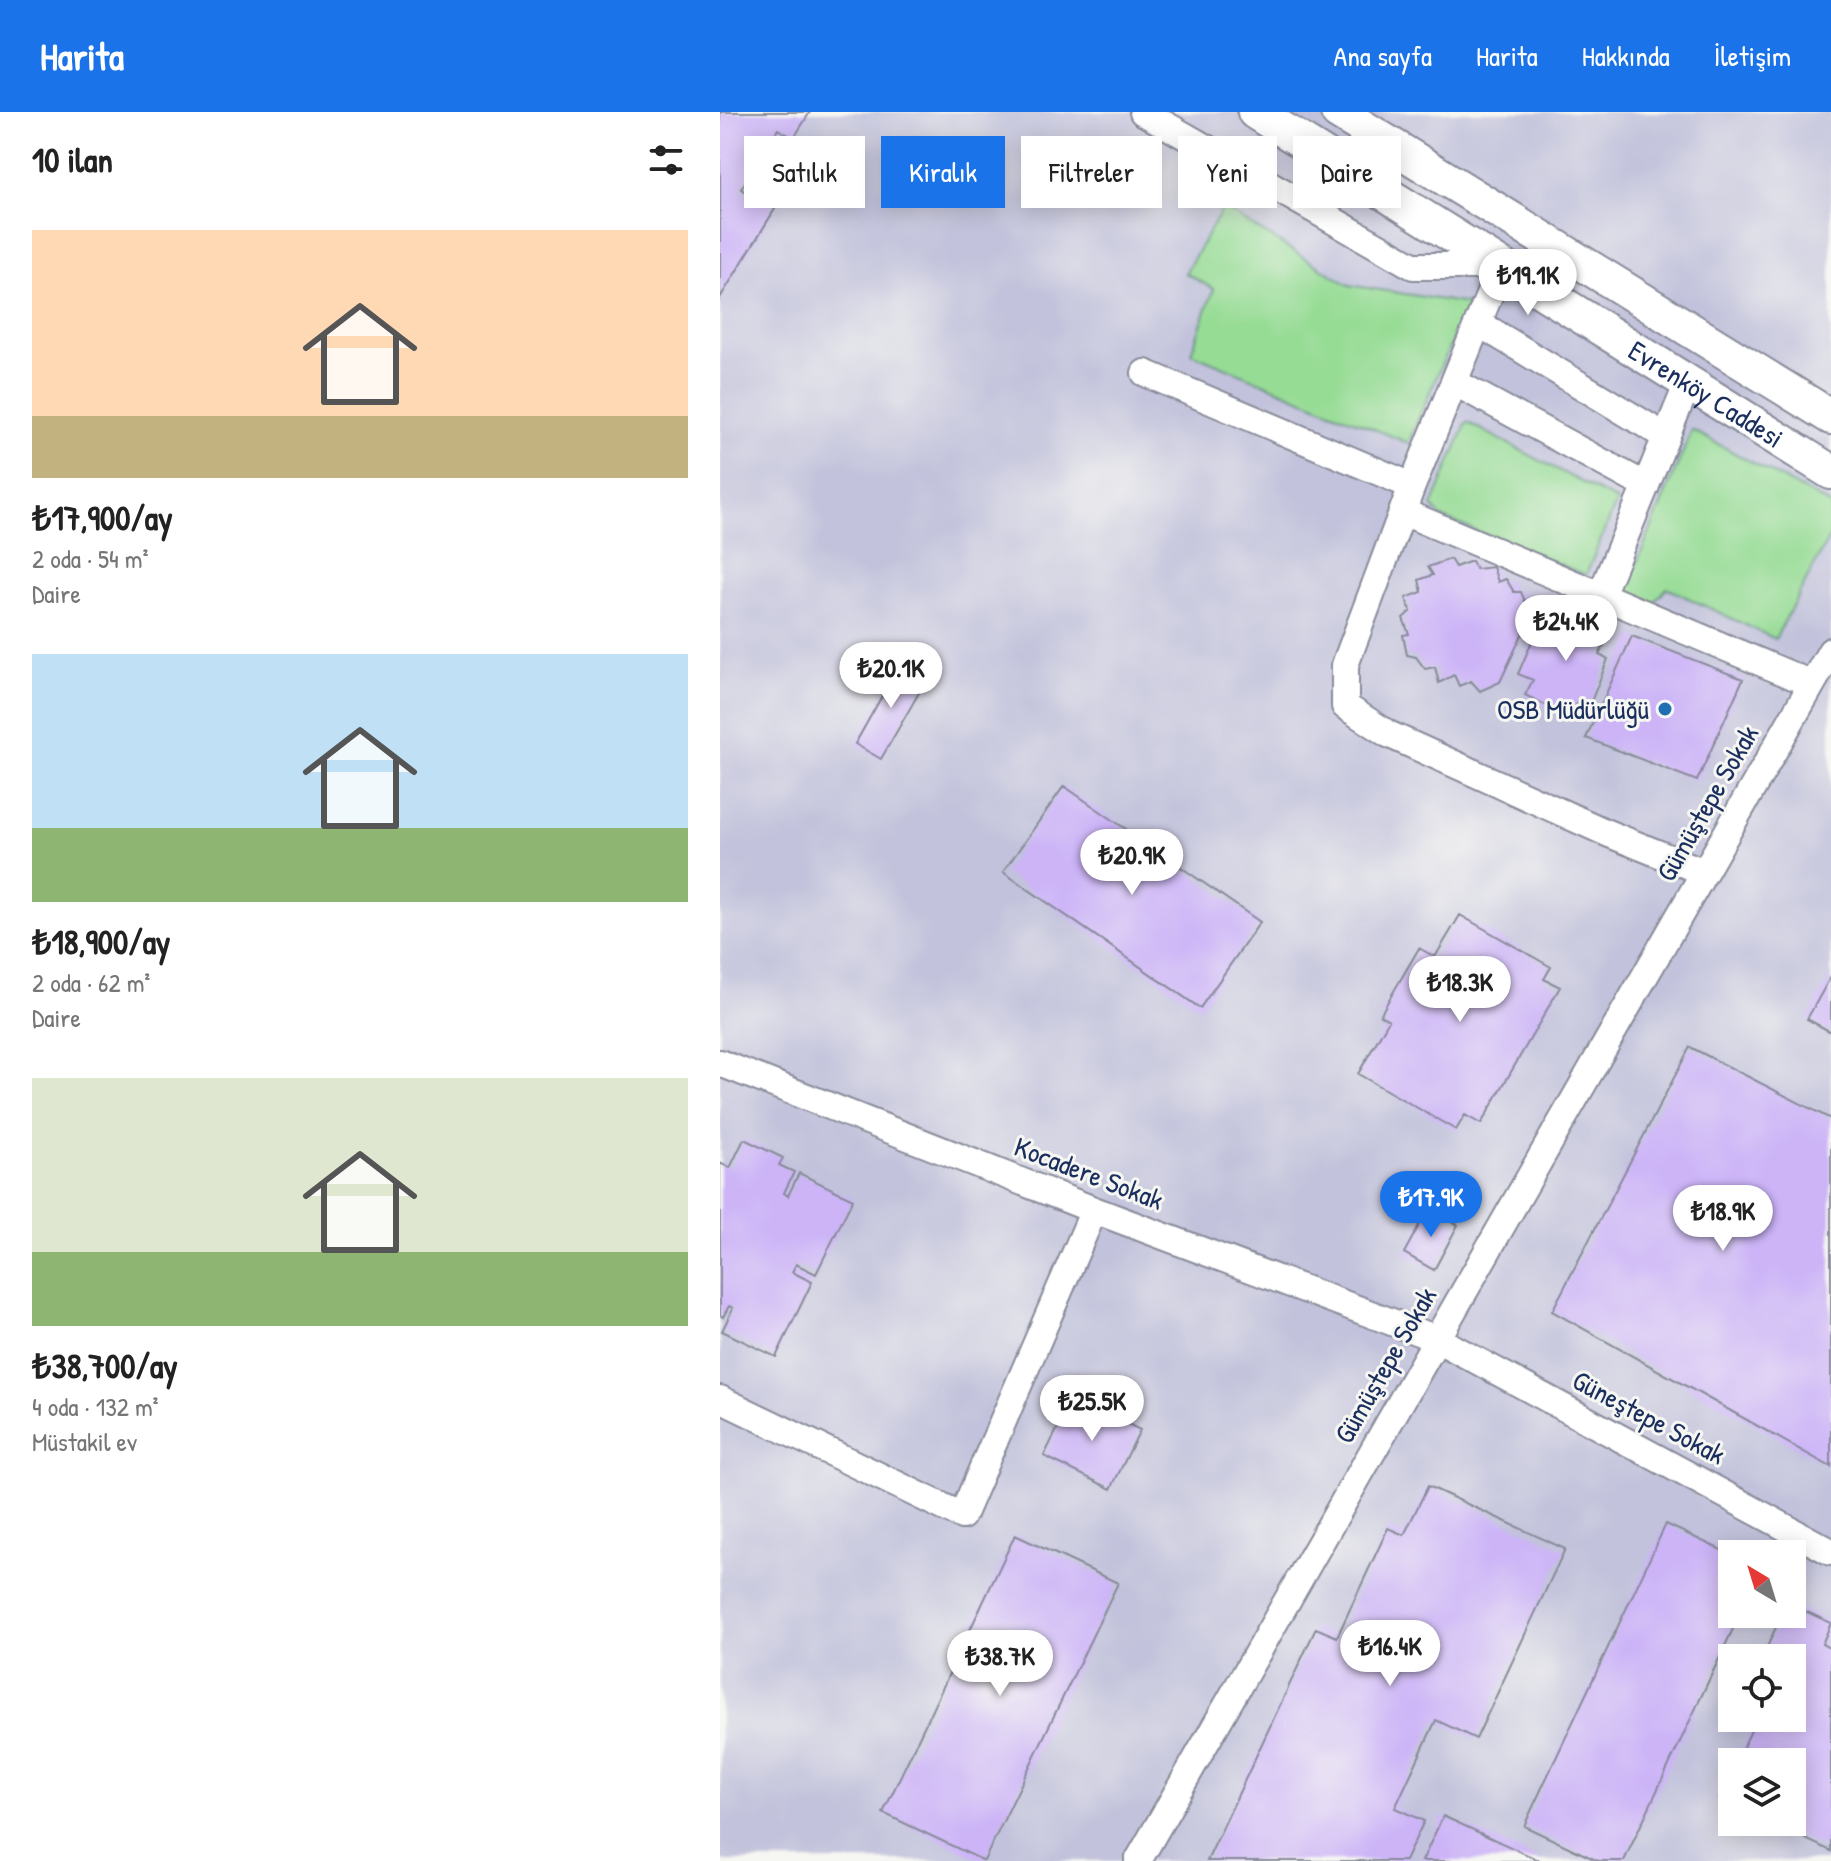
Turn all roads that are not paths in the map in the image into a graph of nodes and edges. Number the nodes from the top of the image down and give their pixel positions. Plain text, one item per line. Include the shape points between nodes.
1 (1143, 112) edge
2 (1255, 112) edge
3 (1338, 112) edge
4 (1501, 266) junction
5 (1478, 323) junction
6 (1145, 373) dead end
7 (1454, 382) junction
8 (1688, 383) junction
9 (1831, 417) edge
10 (1666, 437) junction
11 (1831, 472) edge
12 (1412, 486) junction
13 (1646, 486) junction
14 (1403, 512) junction
15 (1601, 595) junction
16 (1831, 651) edge
17 (1812, 684) junction
18 (1704, 872) junction
19 (720, 1063) edge
20 (1094, 1210) junction
21 (1437, 1339) junction
22 (720, 1399) edge
23 (1831, 1552) edge
24 (1138, 1861) edge

1 - 4 lane via 1413,266
2 - 4 main road, Evrenköy Caddesi
3 - 9 main road, Evrenköy Caddesi
4 - 5 lane
4 - 8 main road, Evrenköy Caddesi
5 - 7 lane
5 - 10 lane
6 - 12 lane
7 - 12 lane
7 - 13 lane
8 - 10 lane
8 - 11 main road, Evrenköy Caddesi
10 - 13 lane
12 - 14 lane
13 - 15 lane
14 - 15 lane
14 - 18 lane via 1345,665 1345,706 1388,734
15 - 17 lane
16 - 17 lane, Gümüştepe Sokak
17 - 18 lane, Gümüştepe Sokak
18 - 21 lane, Gümüştepe Sokak
19 - 20 lane, Kocadere Sokak
20 - 21 lane, Kocadere Sokak
20 - 22 lane via 962,1516
21 - 23 lane, Güneştepe Sokak
21 - 24 lane, Gümüştepe Sokak

